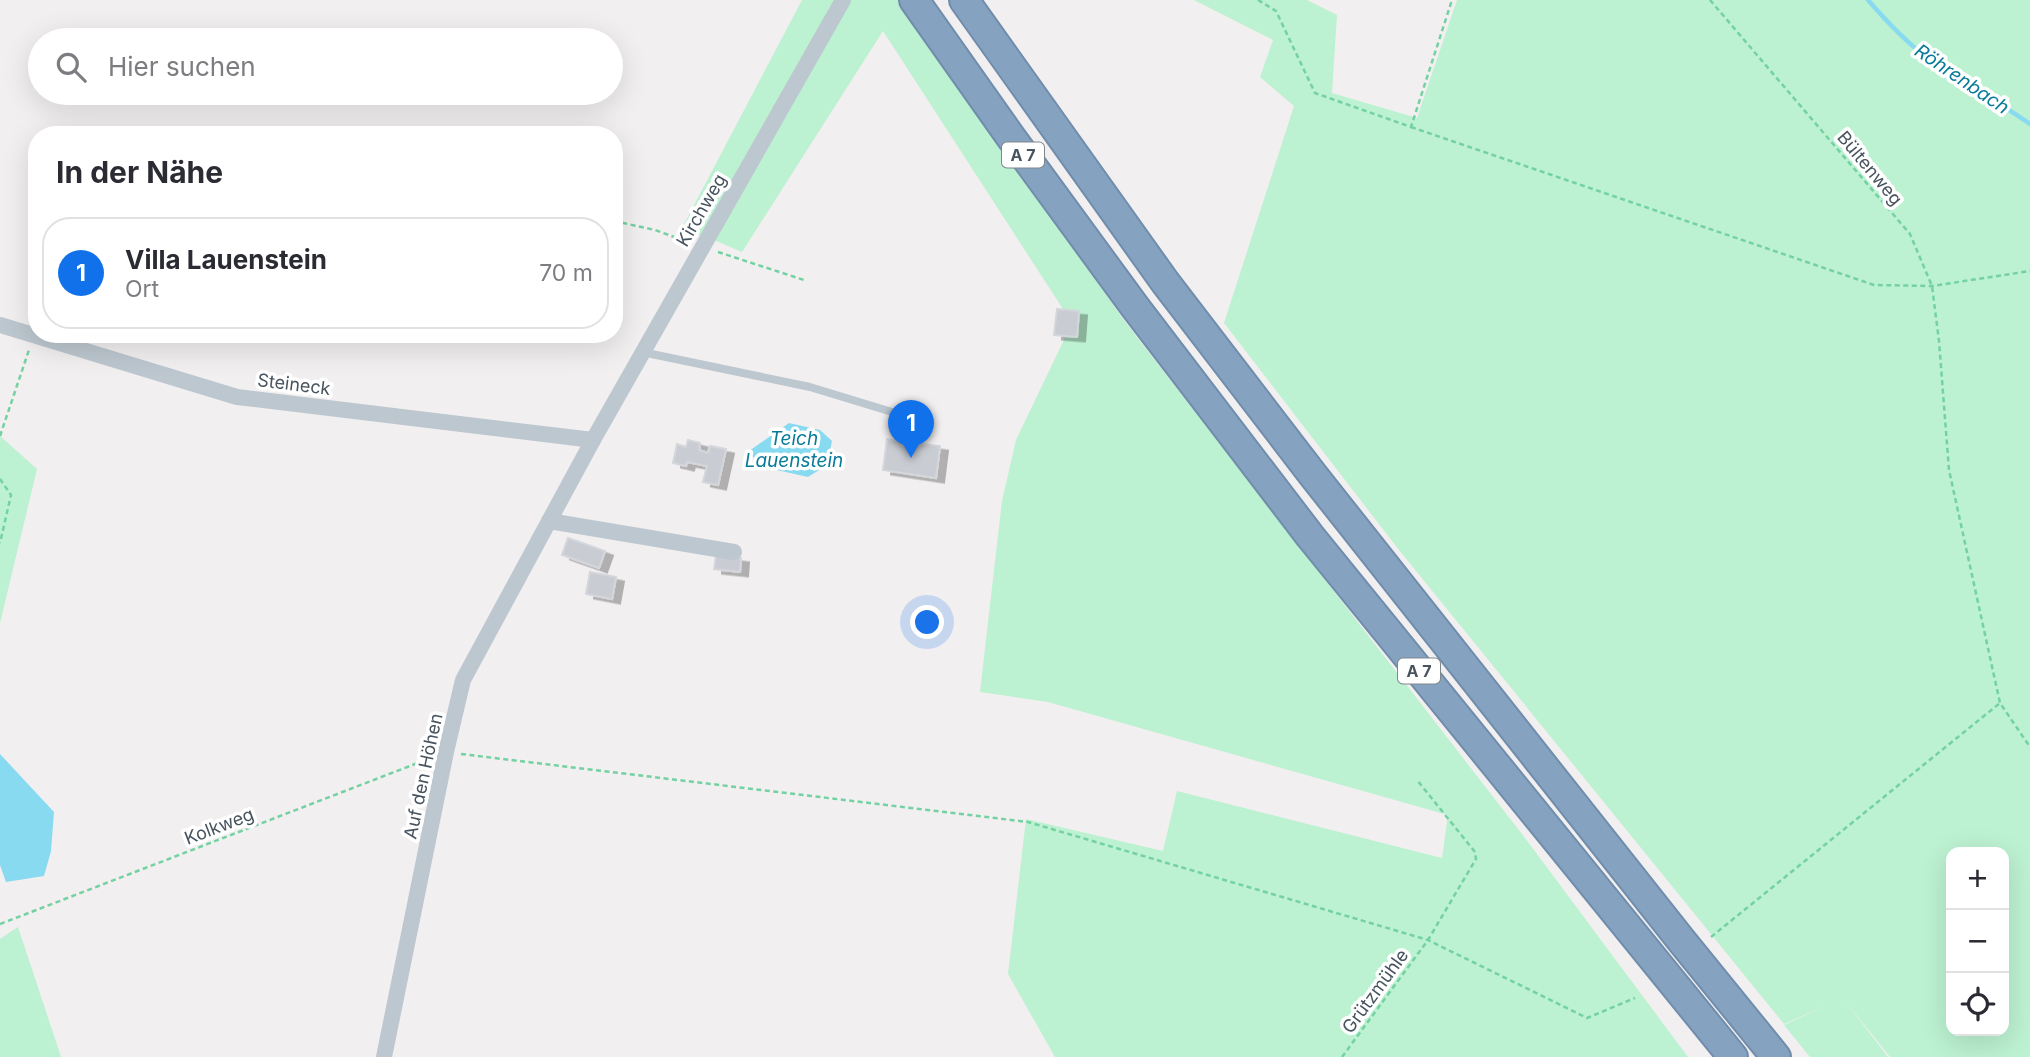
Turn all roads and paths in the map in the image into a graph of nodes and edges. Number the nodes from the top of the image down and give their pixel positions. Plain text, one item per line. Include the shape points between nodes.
1 (843, 0) edge
2 (914, 0) edge
3 (964, 0) edge
4 (1258, 0) edge
5 (1452, 0) edge
6 (1710, 0) edge
7 (1411, 127) junction
8 (2030, 271) edge
9 (1932, 286) junction
10 (0, 326) edge
11 (28, 334) edge
12 (32, 343) edge
13 (57, 343) edge
14 (642, 352) junction
15 (915, 419) dead end
16 (0, 436) edge
17 (593, 440) junction
18 (0, 479) edge
19 (549, 521) junction
20 (0, 543) edge
21 (734, 552) dead end
22 (2000, 703) junction
23 (2030, 747) edge
24 (446, 752) junction
25 (1417, 779) dead end
26 (0, 924) edge
27 (1712, 937) dead end
28 (1428, 940) junction
29 (1634, 998) dead end
30 (1709, 1029) junction
31 (384, 1057) edge
32 (1342, 1057) edge
33 (1718, 1057) edge
34 (1733, 1057) edge
35 (1776, 1057) edge

1 - 14 street, Kirchweg
2 - 30 highway, A 7 via 1119,286 1310,536
3 - 35 highway, A 7 via 1165,282
4 - 7 path via 1276,11 1315,93
5 - 7 path
6 - 9 path, Bültenweg via 1910,234
7 - 9 path via 1874,285
8 - 9 path
9 - 22 path, Bültenweg via 1949,470
10 - 11 street, Steineck
12 - 16 path
13 - 17 street, Steineck via 237,397
14 - 15 lane via 810,387
14 - 17 street, Kirchweg
17 - 19 street, Auf den Höhen
18 - 20 path via 11,495
19 - 21 street
19 - 24 street, Auf den Höhen via 463,681
22 - 23 path
22 - 27 path
24 - 26 path, Kolkweg
24 - 28 path via 1028,822
24 - 31 street, Auf den Höhen
25 - 28 path, Grützmühle via 1475,852 1474,866
28 - 29 path via 1587,1018
28 - 32 path, Grützmühle
30 - 33 highway
30 - 34 highway, A 7

